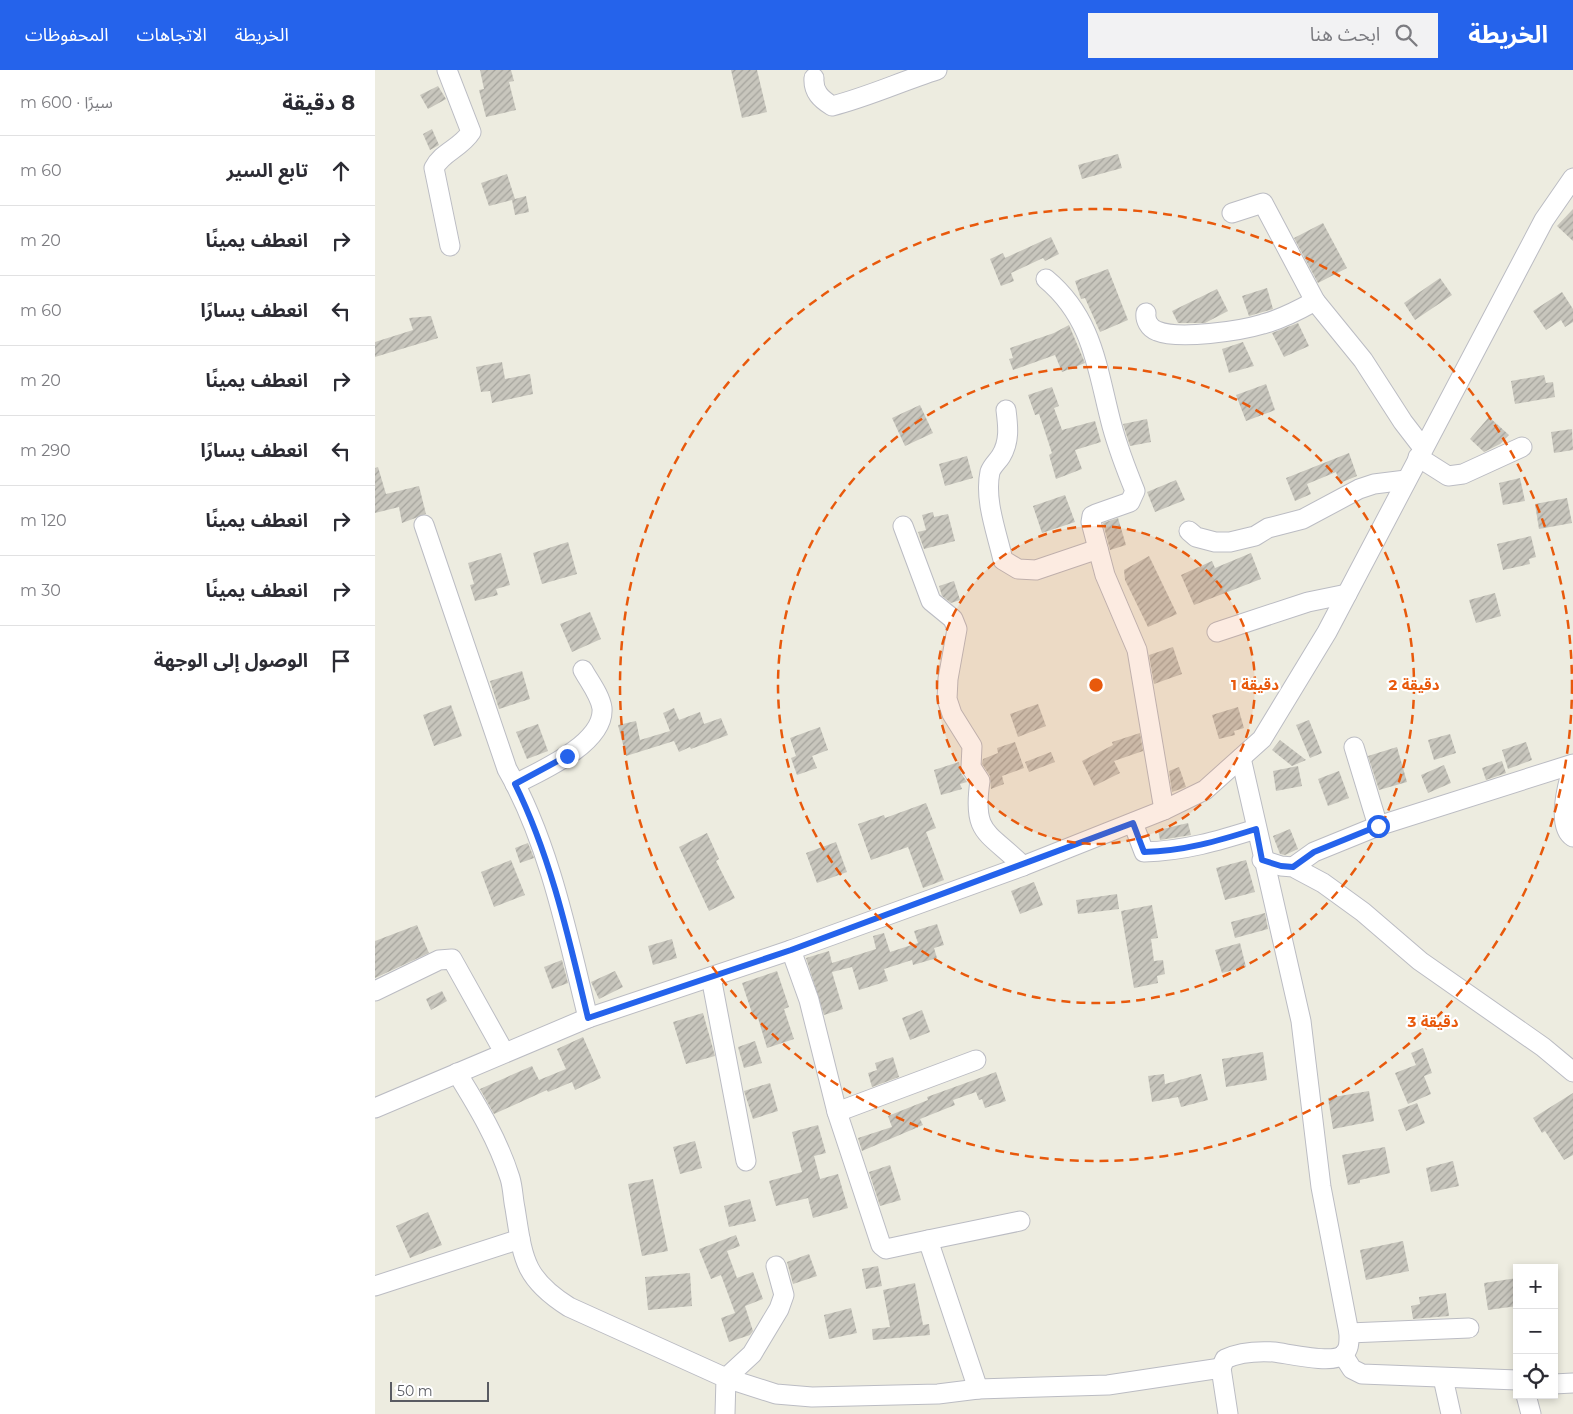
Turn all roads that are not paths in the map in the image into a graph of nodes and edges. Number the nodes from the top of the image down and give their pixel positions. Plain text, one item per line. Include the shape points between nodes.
1 (447, 70) edge
2 (937, 70) edge
3 (814, 78) dead end
4 (1573, 178) edge
5 (1232, 213) dead end
6 (450, 246) dead end
7 (1046, 279) dead end
8 (1315, 301) junction
9 (1145, 313) dead end
10 (1006, 410) dead end
11 (1522, 447) dead end
12 (1421, 453) junction
13 (1406, 480) junction
14 (424, 525) dead end
15 (903, 526) dead end
16 (1189, 531) dead end
17 (1097, 549) junction
18 (1347, 594) junction
19 (1217, 632) dead end
20 (583, 670) dead end
21 (1354, 747) dead end
22 (1241, 758) junction
23 (1573, 765) edge
24 (515, 784) junction
25 (1164, 810) junction
26 (1133, 823) junction
27 (1378, 826) junction
28 (1256, 829) junction
29 (1573, 837) edge
30 (1262, 860) junction
31 (1023, 866) junction
32 (1293, 867) junction
33 (791, 950) junction
34 (711, 977) junction
35 (375, 990) edge
36 (588, 1018) junction
37 (504, 1052) junction
38 (976, 1060) dead end
39 (1573, 1072) edge
40 (457, 1073) junction
41 (375, 1108) edge
42 (837, 1112) junction
43 (745, 1160) dead end
44 (1020, 1221) dead end
45 (520, 1239) junction
46 (928, 1240) junction
47 (776, 1266) dead end
48 (375, 1286) edge
49 (1469, 1328) dead end
50 (1349, 1333) junction
51 (1343, 1355) junction
52 (1221, 1368) junction
53 (726, 1378) junction
54 (1443, 1378) junction
55 (1513, 1380) edge
56 (1573, 1383) edge
57 (1558, 1384) edge
58 (978, 1388) junction
59 (1527, 1399) edge
60 (725, 1414) edge
61 (1228, 1414) edge
62 (1451, 1414) edge
63 (1531, 1414) edge

1 - 6 street via 471,132 438,160 435,168
2 - 3 street via 832,106 819,97 813,85
4 - 12 street via 1544,220
5 - 8 street via 1263,203
7 - 17 street via 1073,306 1085,330 1098,363 1123,463 1135,491 1130,502 1091,516
8 - 9 street via 1275,320 1227,332 1183,334 1156,331 1149,325
8 - 12 street via 1363,360
10 - 17 street via 1007,441 991,470 988,496 1003,560 1017,569 1037,570
11 - 12 street via 1463,474 1448,476
12 - 13 street
13 - 16 street via 1359,489 1303,519 1230,542 1196,537
13 - 18 street
14 - 24 street via 482,701
15 - 31 street via 931,601 953,619 957,629 947,699 951,714 972,746 971,767 980,781 978,818 985,832
17 - 25 street via 1137,650
18 - 19 street via 1308,602
18 - 22 street via 1262,739
20 - 24 street via 602,706 602,720 597,730 567,756
21 - 27 street
22 - 25 street via 1205,790
22 - 28 street
23 - 27 street
23 - 29 street via 1567,786 1564,824
24 - 36 street via 563,916
25 - 26 street
26 - 28 street via 1144,852 1207,845
26 - 31 street
27 - 32 street via 1314,852
28 - 30 street
30 - 32 street
30 - 50 street via 1301,1021 1321,1187
31 - 33 street
32 - 39 street via 1363,912 1419,961 1543,1047
33 - 34 street
33 - 42 street via 809,1000
34 - 36 street
34 - 43 street
35 - 37 street via 439,960 452,960
36 - 37 street
37 - 40 street
38 - 42 street
40 - 41 street
40 - 45 street via 491,1129 511,1179
42 - 46 street via 881,1245 886,1249
44 - 46 street
45 - 48 street
45 - 53 street via 525,1261 534,1279 550,1295 577,1311
46 - 58 street
47 - 53 street via 784,1295 779,1309 752,1354
49 - 50 street
50 - 51 street via 1348,1348
51 - 52 street via 1333,1360 1273,1352 1236,1353 1225,1359
51 - 54 street via 1352,1369 1362,1374
52 - 58 street via 1108,1385
52 - 61 street
53 - 58 street via 776,1394 812,1397 938,1394
53 - 60 street
54 - 55 street
54 - 62 street
56 - 57 street
59 - 63 street

